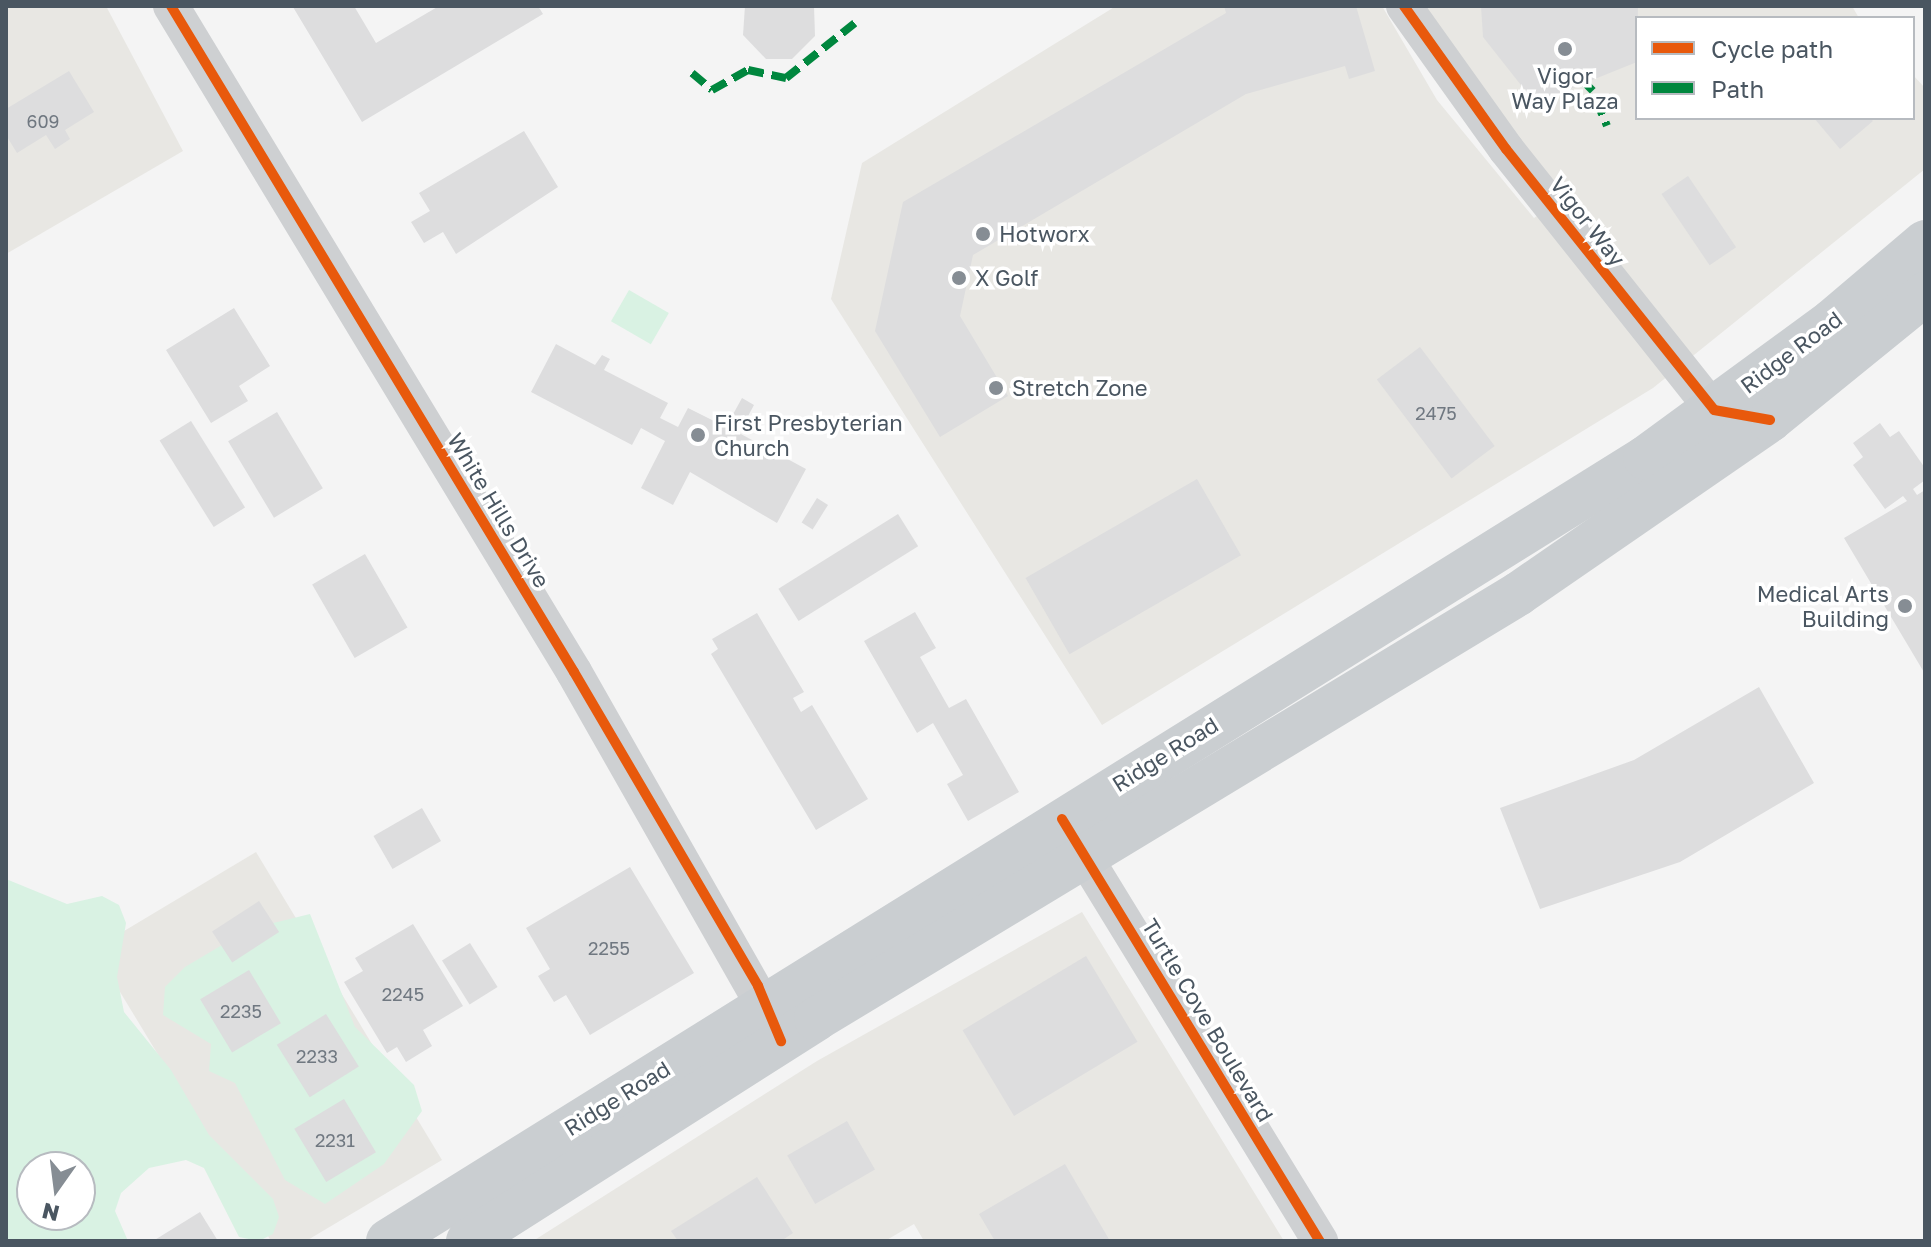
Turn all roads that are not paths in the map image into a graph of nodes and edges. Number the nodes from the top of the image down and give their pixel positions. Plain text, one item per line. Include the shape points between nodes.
1 (171, 6) edge
2 (1404, 6) edge
3 (1925, 242) edge
4 (1925, 294) edge
5 (1714, 410) junction
6 (1770, 420) junction
7 (1062, 819) junction
8 (1087, 860) junction
9 (774, 1022) junction
10 (388, 1241) edge
11 (468, 1241) edge
12 (1320, 1241) edge

1 - 9 street, White Hills Drive
2 - 5 street, Vigor Way via 1506,149
3 - 5 main road, Ridge Road
4 - 6 main road, Ridge Road
5 - 6 street
5 - 7 main road, Ridge Road
6 - 8 main road, Ridge Road via 1518,594
7 - 8 street, Turtle Cove Boulevard
7 - 9 main road, Ridge Road
8 - 9 main road, Ridge Road
8 - 12 street, Turtle Cove Boulevard
9 - 10 main road, Ridge Road
9 - 11 main road, Ridge Road

